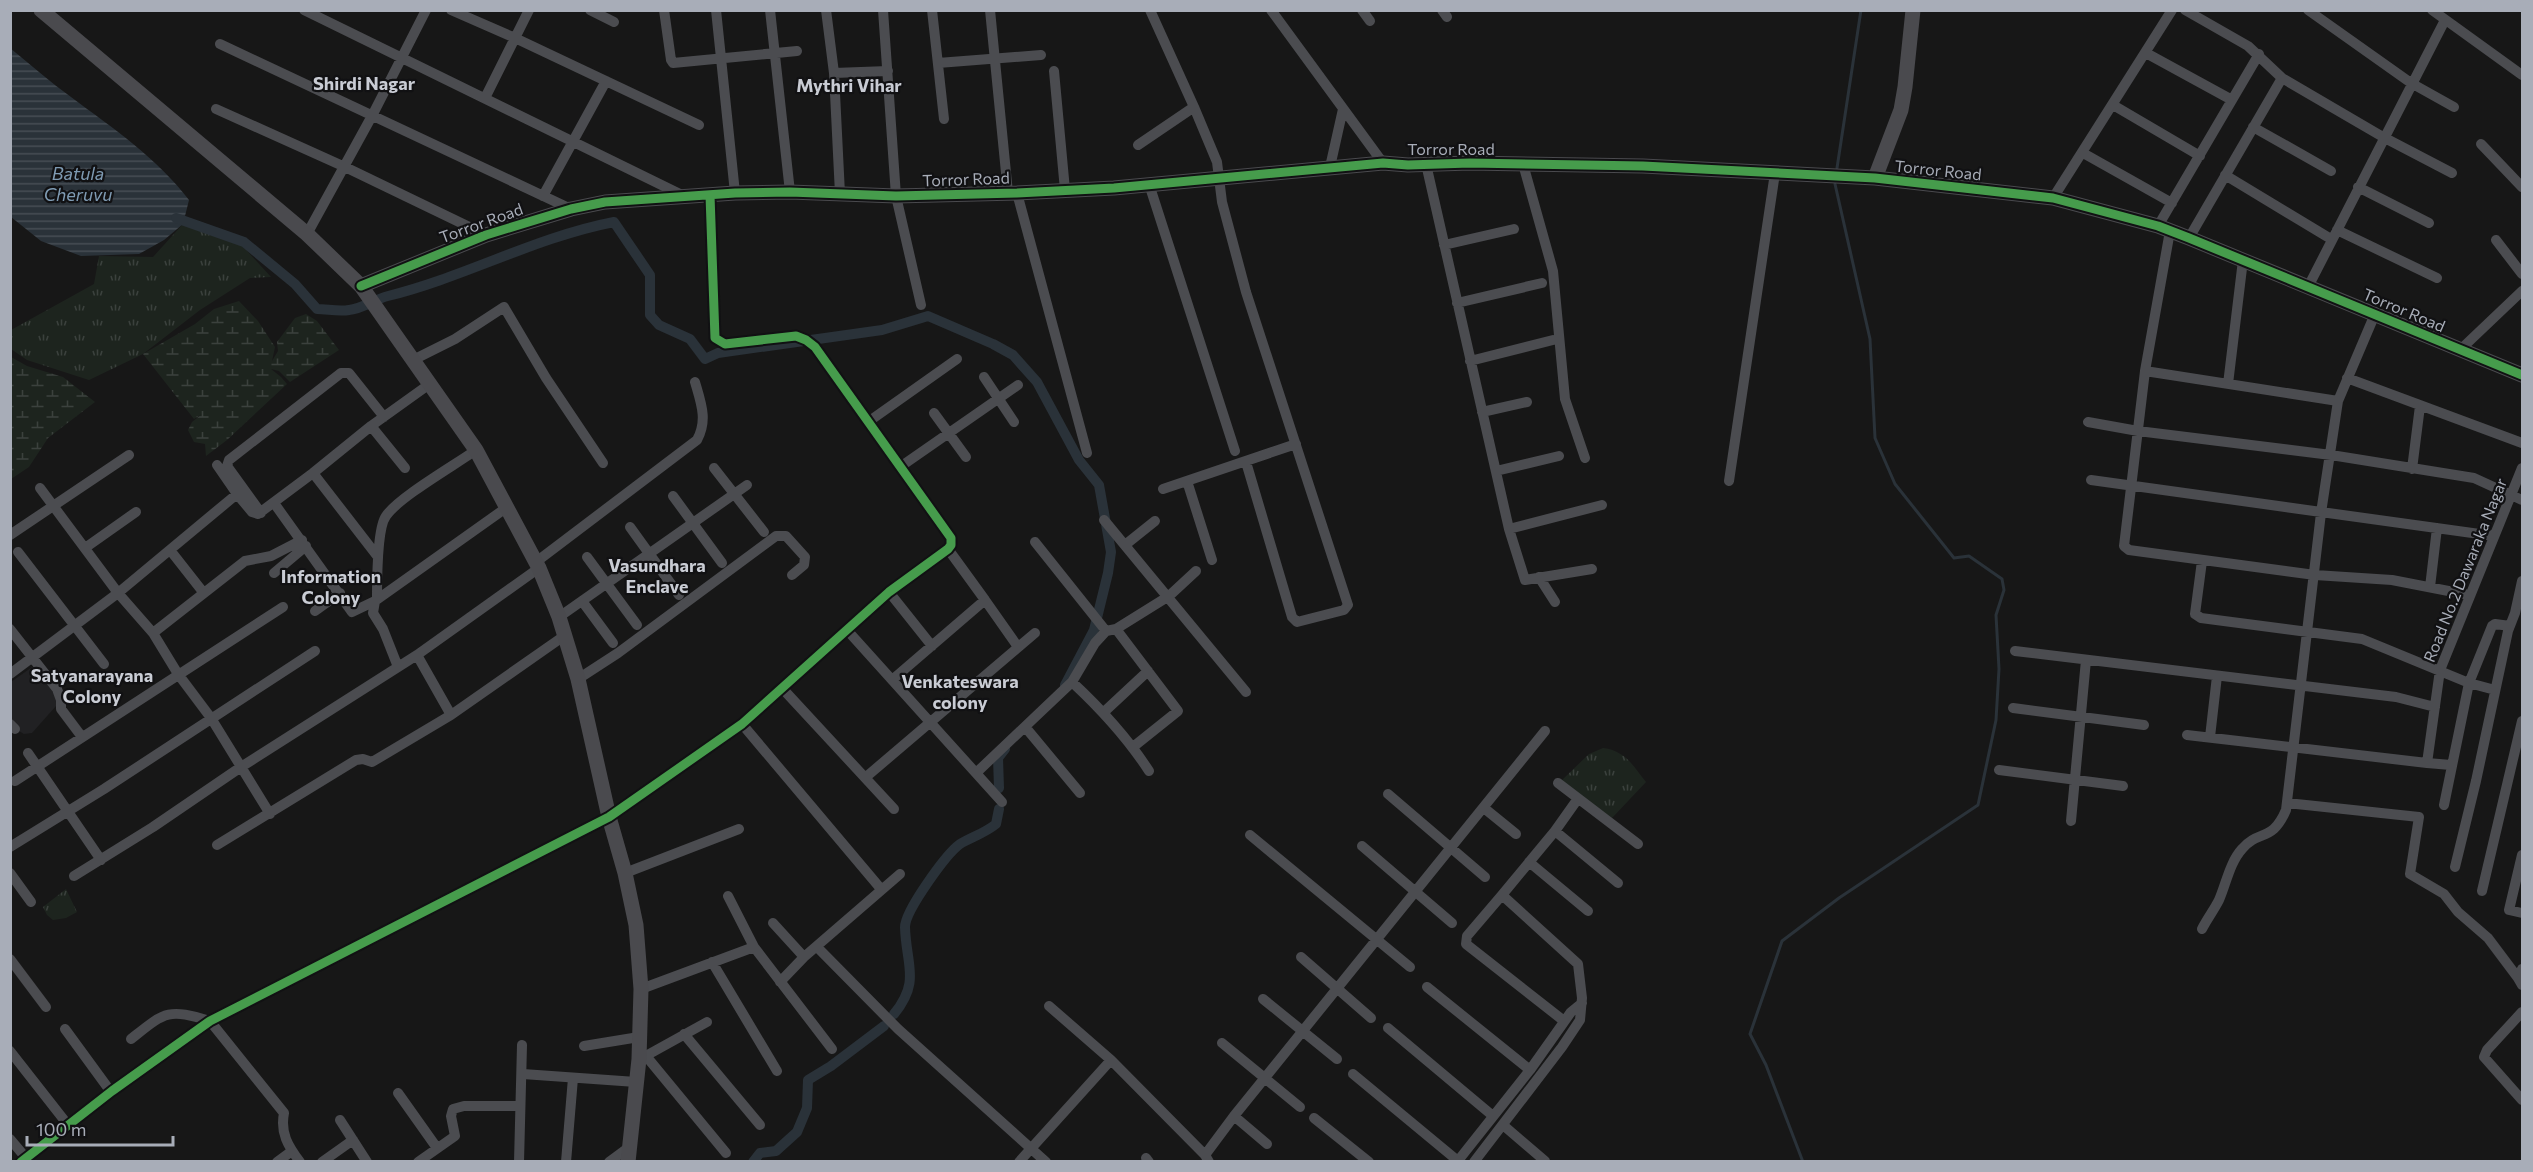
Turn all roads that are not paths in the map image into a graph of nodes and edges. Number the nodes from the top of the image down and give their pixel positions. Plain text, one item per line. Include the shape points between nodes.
1 (41, 10) edge
2 (304, 10) edge
3 (426, 10) edge
4 (451, 10) edge
5 (529, 10) edge
6 (590, 10) edge
7 (664, 10) edge
8 (716, 10) edge
9 (770, 10) edge
10 (826, 10) edge
11 (884, 10) edge
12 (932, 10) edge
13 (990, 10) edge
14 (1149, 10) edge
15 (1271, 10) edge
16 (1362, 10) edge
17 (1913, 10) edge
18 (2172, 10) edge
19 (2184, 10) edge
20 (2308, 10) edge
21 (2438, 14) edge
22 (1370, 21) dead end
23 (614, 22) dead end
24 (515, 38) junction
25 (220, 44) dead end
26 (797, 51) dead end
27 (2146, 52) junction
28 (774, 54) junction
29 (2259, 54) junction
30 (1041, 55) dead end
31 (403, 57) junction
32 (996, 57) junction
33 (721, 59) junction
34 (938, 63) junction
35 (888, 71) junction
36 (1054, 71) dead end
37 (834, 73) junction
38 (2523, 75) edge
39 (2282, 78) junction
40 (606, 81) junction
41 (2411, 83) junction
42 (485, 98) junction
43 (2232, 100) junction
44 (2113, 105) junction
45 (1194, 106) junction
46 (2454, 107) dead end
47 (216, 109) dead end
48 (1343, 109) junction
49 (373, 114) junction
50 (944, 119) dead end
51 (699, 125) dead end
52 (2253, 127) junction
53 (2383, 137) junction
54 (573, 141) junction
55 (2481, 144) dead end
56 (1138, 146) dead end
57 (2083, 153) junction
58 (2199, 156) junction
59 (1383, 163) junction
60 (1426, 164) junction
61 (1523, 164) junction
62 (345, 166) junction
63 (1330, 167) junction
64 (2331, 171) dead end
65 (1775, 173) junction
66 (2452, 173) dead end
67 (2225, 175) junction
68 (1218, 177) junction
69 (1875, 178) junction
70 (1149, 184) junction
71 (2358, 187) junction
72 (2523, 187) edge
73 (1065, 190) junction
74 (790, 192) junction
75 (735, 193) junction
76 (1013, 193) junction
77 (840, 194) junction
78 (711, 195) junction
79 (543, 196) junction
80 (685, 196) junction
81 (896, 196) junction
82 (2053, 198) junction
83 (2172, 203) junction
84 (571, 209) junction
85 (2429, 223) dead end
86 (2164, 228) junction
87 (1514, 229) dead end
88 (307, 234) junction
89 (2334, 234) junction
90 (486, 235) junction
91 (2190, 238) junction
92 (2496, 240) dead end
93 (1444, 245) junction
94 (2243, 260) junction
95 (2523, 274) edge
96 (2437, 278) dead end
97 (1542, 284) dead end
98 (361, 286) junction
99 (2308, 287) junction
100 (2523, 291) edge
101 (1457, 303) junction
102 (921, 305) dead end
103 (2375, 314) junction
104 (1553, 340) dead end
105 (2460, 350) junction
106 (957, 359) dead end
107 (413, 360) junction
108 (1470, 361) junction
109 (2145, 371) junction
110 (2523, 375) edge
111 (984, 377) dead end
112 (2348, 378) junction
113 (695, 382) dead end
114 (431, 383) junction
115 (2228, 384) junction
116 (1018, 385) dead end
117 (998, 399) junction
118 (2338, 401) junction
119 (1527, 402) dead end
120 (2420, 406) junction
121 (1482, 412) junction
122 (934, 413) dead end
123 (384, 417) junction
124 (868, 422) junction
125 (1014, 422) dead end
126 (2088, 422) dead end
127 (371, 426) junction
128 (2138, 431) junction
129 (949, 433) junction
130 (2523, 443) edge
131 (1296, 444) junction
132 (476, 450) junction
133 (1235, 452) dead end
134 (1088, 453) dead end
135 (129, 454) dead end
136 (1559, 456) dead end
137 (2331, 456) junction
138 (966, 457) dead end
139 (1585, 458) dead end
140 (1246, 462) junction
141 (603, 463) dead end
142 (217, 465) dead end
143 (900, 467) junction
144 (405, 468) dead end
145 (714, 468) dead end
146 (2412, 468) junction
147 (2523, 468) edge
148 (1496, 471) junction
149 (313, 473) junction
150 (2091, 480) dead end
151 (1187, 481) junction
152 (1729, 481) dead end
153 (747, 485) dead end
154 (2132, 486) junction
155 (40, 488) dead end
156 (1163, 489) dead end
157 (237, 494) junction
158 (734, 494) junction
159 (2511, 494) junction
160 (673, 496) dead end
161 (2523, 500) edge
162 (274, 503) junction
163 (1602, 505) dead end
164 (55, 506) junction
165 (506, 508) junction
166 (136, 512) dead end
167 (261, 513) junction
168 (2321, 513) junction
169 (1104, 520) dead end
170 (1155, 521) dead end
171 (693, 522) junction
172 (630, 527) dead end
173 (2437, 528) junction
174 (1509, 530) junction
175 (764, 532) dead end
176 (10, 535) edge
177 (2494, 536) junction
178 (1035, 542) dead end
179 (304, 543) junction
180 (1125, 545) junction
181 (85, 548) junction
182 (948, 549) junction
183 (170, 550) junction
184 (18, 552) dead end
185 (649, 553) junction
186 (378, 557) junction
187 (587, 557) dead end
188 (1212, 561) dead end
189 (2202, 561) junction
190 (722, 562) dead end
191 (538, 565) junction
192 (1592, 569) dead end
193 (1196, 571) dead end
194 (274, 573) dead end
195 (792, 575) dead end
196 (2315, 575) junction
197 (1539, 577) junction
198 (2523, 581) edge
199 (606, 584) junction
200 (2430, 587) junction
201 (203, 592) junction
202 (889, 592) junction
203 (118, 593) junction
204 (340, 593) junction
205 (680, 595) dead end
206 (1169, 596) junction
207 (2469, 596) junction
208 (376, 600) junction
209 (986, 600) junction
210 (582, 601) junction
211 (1555, 602) dead end
212 (283, 607) dead end
213 (315, 611) dead end
214 (2519, 614) edge
215 (559, 617) junction
216 (637, 625) dead end
217 (75, 626) junction
218 (2510, 626) junction
219 (10, 629) edge
220 (847, 630) junction
221 (1111, 630) junction
222 (153, 633) junction
223 (1035, 633) dead end
224 (2307, 633) junction
225 (564, 636) junction
226 (613, 643) dead end
227 (932, 646) junction
228 (1018, 647) junction
229 (315, 651) dead end
230 (2014, 651) dead end
231 (417, 655) junction
232 (32, 658) junction
233 (2086, 660) junction
234 (104, 664) dead end
235 (398, 667) junction
236 (2440, 670) junction
237 (1148, 671) junction
238 (10, 674) edge
239 (178, 674) junction
240 (2217, 676) junction
241 (578, 679) junction
242 (892, 680) junction
243 (1072, 682) junction
244 (2469, 683) junction
245 (2301, 687) junction
246 (782, 688) junction
247 (2495, 690) junction
248 (1246, 692) dead end
249 (2435, 707) junction
250 (2013, 708) dead end
251 (1104, 712) junction
252 (451, 715) junction
253 (2080, 716) junction
254 (211, 718) junction
255 (2523, 721) edge
256 (929, 722) junction
257 (742, 724) junction
258 (2144, 725) dead end
259 (1026, 728) junction
260 (1545, 731) dead end
261 (2187, 735) dead end
262 (82, 737) junction
263 (2211, 737) junction
264 (1133, 747) junction
265 (2294, 747) junction
266 (28, 753) dead end
267 (2428, 758) junction
268 (2451, 765) junction
269 (37, 766) junction
270 (241, 767) junction
271 (1999, 770) dead end
272 (1149, 771) dead end
273 (976, 773) junction
274 (866, 777) junction
275 (2075, 780) junction
276 (15, 781) dead end
277 (1558, 783) dead end
278 (2123, 786) dead end
279 (1080, 793) dead end
280 (1388, 794) dead end
281 (1577, 800) junction
282 (1002, 802) dead end
283 (2287, 803) junction
284 (2444, 805) dead end
285 (894, 808) dead end
286 (1484, 808) junction
287 (69, 810) junction
288 (270, 814) junction
289 (609, 817) junction
290 (2071, 821) dead end
291 (739, 829) dead end
292 (1554, 831) junction
293 (1516, 834) dead end
294 (1250, 835) dead end
295 (1638, 844) dead end
296 (217, 845) dead end
297 (1362, 846) dead end
298 (10, 847) edge
299 (1452, 848) junction
300 (2523, 855) edge
301 (101, 860) junction
302 (1529, 862) junction
303 (2455, 867) dead end
304 (10, 873) edge
305 (625, 873) junction
306 (900, 874) dead end
307 (75, 876) dead end
308 (1485, 877) dead end
309 (1618, 883) dead end
310 (881, 889) junction
311 (2482, 891) dead end
312 (1416, 892) junction
313 (1502, 895) junction
314 (728, 896) dead end
315 (31, 902) dead end
316 (1588, 911) dead end
317 (2523, 913) edge
318 (773, 923) dead end
319 (1452, 923) dead end
320 (2202, 929) dead end
321 (1377, 939) junction
322 (754, 947) junction
323 (817, 947) junction
324 (804, 957) junction
325 (1301, 957) dead end
326 (10, 959) edge
327 (712, 962) junction
328 (1410, 967) dead end
329 (2521, 977) edge
330 (780, 982) junction
331 (1427, 987) dead end
332 (1338, 988) junction
333 (641, 989) junction
334 (1263, 999) dead end
335 (1582, 1003) junction
336 (1048, 1006) dead end
337 (46, 1007) dead end
338 (2522, 1014) edge
339 (1371, 1018) dead end
340 (210, 1021) junction
341 (1564, 1021) junction
342 (707, 1022) dead end
343 (1388, 1028) dead end
344 (65, 1029) dead end
345 (1302, 1032) junction
346 (684, 1034) junction
347 (639, 1037) junction
348 (131, 1039) dead end
349 (1222, 1043) dead end
350 (522, 1045) dead end
351 (1546, 1045) junction
352 (584, 1046) dead end
353 (832, 1049) dead end
354 (10, 1051) edge
355 (1558, 1053) junction
356 (642, 1058) junction
357 (1337, 1059) dead end
358 (1111, 1060) junction
359 (1530, 1070) junction
360 (777, 1071) dead end
361 (523, 1074) junction
362 (1353, 1074) dead end
363 (573, 1078) junction
364 (1265, 1078) junction
365 (636, 1082) junction
366 (111, 1092) junction
367 (398, 1094) dead end
368 (2523, 1100) edge
369 (519, 1106) junction
370 (1300, 1107) dead end
371 (1234, 1116) junction
372 (1493, 1116) junction
373 (1314, 1118) dead end
374 (340, 1120) dead end
375 (68, 1125) junction
376 (760, 1125) dead end
377 (1503, 1125) junction
378 (1476, 1137) junction
379 (10, 1139) edge
380 (352, 1140) junction
381 (1267, 1144) dead end
382 (1486, 1145) junction
383 (437, 1148) junction
384 (1031, 1148) junction
385 (292, 1151) junction
386 (726, 1153) dead end
387 (628, 1155) edge
388 (1207, 1158) edge
389 (23, 1160) edge
390 (276, 1161) edge
391 (300, 1161) edge
392 (322, 1161) edge
393 (367, 1161) edge
394 (418, 1161) edge
395 (519, 1161) edge
396 (566, 1161) edge
397 (609, 1161) edge
398 (1019, 1161) edge
399 (1046, 1161) edge
400 (1369, 1161) edge
401 (1457, 1161) edge
402 (1474, 1161) edge
403 (1545, 1161) edge

1 - 88 street
2 - 31 street
3 - 31 street
4 - 24 street
5 - 24 street
6 - 23 street
7 - 33 street via 672,63
8 - 33 street
9 - 28 street
10 - 37 street
11 - 35 street
12 - 34 street
13 - 32 street
14 - 45 street
15 - 48 street
16 - 22 street
17 - 69 street via 1900,110
18 - 27 street
19 - 29 street
20 - 41 street
21 - 38 street
21 - 41 street
24 - 40 street
24 - 42 street
25 - 49 street
26 - 28 street
27 - 43 street
27 - 44 street
28 - 33 street
28 - 74 street
29 - 39 street
29 - 43 street
30 - 32 street
31 - 42 street
31 - 49 street
32 - 34 street
32 - 76 street
33 - 75 street
34 - 50 street
35 - 37 street
35 - 81 street
36 - 73 street
37 - 77 street
39 - 52 street
39 - 53 street
40 - 51 street
40 - 54 street
41 - 46 street
41 - 53 street
42 - 54 street
43 - 58 street
44 - 57 street
44 - 58 street
45 - 56 street
45 - 68 street via 1217,162
47 - 62 street
48 - 59 street
48 - 63 street
49 - 62 street
49 - 79 street
52 - 64 street
52 - 67 street
53 - 66 street
53 - 71 street
54 - 79 street
54 - 80 street
55 - 72 street
57 - 82 street
57 - 83 street
58 - 83 street
59 - 60 street, Torror Road
59 - 63 street, Torror Road
60 - 61 street, Torror Road
60 - 93 street
61 - 65 street, Torror Road
61 - 139 street via 1553,272 1565,399
62 - 88 street
62 - 90 street
63 - 68 street, Torror Road
65 - 69 street, Torror Road
65 - 152 street
67 - 89 street
67 - 91 street
68 - 70 street, Torror Road
68 - 131 street via 1246,292
69 - 82 street, Torror Road
70 - 73 street, Torror Road
70 - 133 street
71 - 85 street
71 - 89 street
73 - 76 street, Torror Road
74 - 75 street, Torror Road
74 - 77 street, Torror Road
75 - 78 street, Torror Road
76 - 81 street, Torror Road
76 - 134 street
77 - 81 street, Torror Road
78 - 80 street, Torror Road
78 - 124 street via 715,338 725,344 786,336 806,340
79 - 84 street
80 - 84 street, Torror Road via 605,202
81 - 102 street
82 - 86 street, Torror Road
83 - 86 street
84 - 90 street, Torror Road
86 - 91 street, Torror Road
86 - 109 street
87 - 93 street
88 - 98 street
89 - 96 street
89 - 99 street
90 - 98 street, Torror Road
91 - 94 street, Torror Road
92 - 95 street
93 - 101 street
94 - 99 street, Torror Road
94 - 115 street
97 - 101 street
98 - 107 street
99 - 103 street, Torror Road
100 - 105 street
101 - 108 street
103 - 105 street, Torror Road
103 - 112 street
104 - 108 street
105 - 110 street, Torror Road
106 - 124 street
107 - 114 street
107 - 141 street via 504,307
108 - 121 street
109 - 115 street
109 - 128 street
111 - 117 street
112 - 118 street
112 - 120 street
113 - 191 street via 704,416 697,440
114 - 123 street
114 - 132 street
115 - 118 street
116 - 117 street
117 - 125 street
117 - 129 street
118 - 137 street
119 - 121 street
120 - 130 street
120 - 146 street
121 - 148 street
122 - 129 street
123 - 127 street
123 - 167 street via 349,373 340,373 229,460 227,466
124 - 143 street
126 - 128 street
127 - 144 street
127 - 149 street
128 - 137 street
128 - 154 street
129 - 138 street
129 - 143 street
131 - 140 street
131 - 140 street via 1348,605 1338,613 1297,622 1292,617
132 - 165 street
132 - 186 street via 384,517
135 - 164 street
136 - 148 street
137 - 146 street
137 - 168 street
140 - 151 street
142 - 157 street
143 - 182 street via 951,538
145 - 158 street
146 - 159 street via 2474,478
147 - 159 street, Road No.2 Dawaraka Nagar
148 - 174 street
149 - 162 street
149 - 186 street
150 - 154 street
151 - 156 street
151 - 188 street
153 - 158 street
154 - 168 street
154 - 189 street via 2123,543 2126,548
155 - 164 street
157 - 167 street via 252,512
157 - 183 street
158 - 171 street
158 - 175 street
159 - 161 street
159 - 177 street, Road No.2 Dawaraka Nagar
160 - 171 street
162 - 167 street
162 - 179 street
163 - 174 street
164 - 176 street
164 - 181 street
165 - 191 street
165 - 208 street
166 - 181 street
168 - 173 street
168 - 196 street
169 - 180 street
170 - 180 street
171 - 185 street
171 - 190 street
172 - 185 street
173 - 177 street
173 - 200 street
174 - 197 street via 1525,580
177 - 207 street, Road No.2 Dawaraka Nagar
178 - 221 street
179 - 194 street
179 - 201 street via 245,561
179 - 204 street
180 - 206 street
181 - 203 street
182 - 202 street
182 - 209 street
183 - 201 street
183 - 203 street
184 - 217 street
185 - 199 street
185 - 205 street
186 - 208 street
187 - 199 street
189 - 196 street
189 - 224 street via 2195,614
191 - 215 street
191 - 231 street
192 - 197 street
193 - 206 street
195 - 241 street via 804,565 805,557 786,536 776,536
196 - 200 street via 2392,580
196 - 224 street
197 - 211 street
198 - 214 street
199 - 210 street
199 - 216 street
200 - 207 street
201 - 222 street
202 - 220 street
202 - 227 street
203 - 217 street
203 - 222 street
204 - 208 street via 352,612
204 - 213 street
206 - 221 street
206 - 248 street
207 - 236 street, Road No.2 Dawaraka Nagar
208 - 235 street via 373,613
209 - 227 street
209 - 228 street
210 - 215 street
210 - 226 street
212 - 239 street
214 - 218 street
215 - 225 street
217 - 232 street
217 - 234 street
218 - 244 street via 2492,626
218 - 247 street
219 - 232 street
220 - 242 street
220 - 246 street
221 - 237 street
221 - 243 street via 1095,643
222 - 239 street
223 - 228 street
224 - 236 street via 2362,639
224 - 245 street
225 - 241 street
225 - 252 street
227 - 242 street
228 - 256 street
229 - 254 street
230 - 233 street
231 - 235 street
231 - 252 street
232 - 238 street
232 - 262 street via 57,689 61,709
233 - 240 street
233 - 253 street
235 - 270 street
236 - 244 street
236 - 249 street, Road No.2 Dawaraka Nagar
237 - 251 street
237 - 264 street via 1178,711
239 - 254 street
239 - 262 street
240 - 245 street
240 - 263 street
241 - 289 street
242 - 256 street
243 - 251 street
243 - 259 street
244 - 247 street
244 - 268 street
245 - 249 street via 2396,697
245 - 265 street
246 - 257 street
246 - 274 street
247 - 303 street
249 - 267 street, Road No.2 Dawaraka Nagar
250 - 253 street
251 - 264 street
252 - 288 street via 372,762 356,760
253 - 258 street
253 - 275 street
254 - 270 street
254 - 287 street
255 - 311 street
256 - 273 street
256 - 274 street
257 - 289 street
257 - 310 street
259 - 273 street
259 - 279 street
260 - 286 street
261 - 263 street
262 - 269 street
263 - 265 street
264 - 272 street
265 - 267 street
265 - 283 street
266 - 269 street
267 - 268 street
268 - 284 street
269 - 276 street
269 - 287 street
270 - 288 street
270 - 301 street
271 - 275 street
273 - 282 street
274 - 285 street
275 - 278 street
275 - 290 street
277 - 281 street
280 - 299 street
281 - 292 street
281 - 295 street
283 - 320 street via 2274,831 2241,849
283 - 329 street via 2419,817 2410,874 2444,894
286 - 293 street
286 - 299 street
287 - 298 street
287 - 301 street
288 - 296 street
289 - 305 street
289 - 340 street
291 - 305 street
292 - 302 street
292 - 309 street
294 - 321 street
297 - 312 street
299 - 308 street
299 - 312 street
300 - 317 street via 2509,910
301 - 307 street
302 - 313 street
302 - 316 street
304 - 315 street
305 - 333 street via 636,925
306 - 310 street
310 - 323 street
312 - 319 street
312 - 321 street
313 - 335 street via 1574,957 1581,971
313 - 341 street via 1467,936 1466,944
314 - 322 street
318 - 324 street
321 - 328 street
321 - 332 street
322 - 327 street
322 - 330 street
323 - 324 street
323 - 384 street via 898,1029
324 - 330 street
325 - 332 street
326 - 337 street
327 - 333 street
327 - 360 street
330 - 353 street
331 - 359 street
332 - 339 street
332 - 345 street
333 - 347 street
334 - 345 street
335 - 341 street
335 - 355 street via 1580,1020
336 - 358 street
338 - 368 street via 2484,1057
340 - 348 street via 167,1013
340 - 366 street
340 - 385 street via 284,1113 283,1131
341 - 351 street
342 - 346 street
343 - 372 street
344 - 366 street
345 - 357 street
345 - 364 street
346 - 356 street
346 - 376 street
347 - 352 street
347 - 356 street
349 - 364 street
350 - 361 street
351 - 355 street
351 - 359 street
354 - 375 street
355 - 377 street
356 - 365 street
356 - 386 street
358 - 384 street
358 - 388 street
359 - 372 street
361 - 363 street
361 - 369 street
362 - 401 street
363 - 365 street
363 - 396 street
364 - 370 street
364 - 371 street
365 - 387 street
366 - 375 street
367 - 383 street
369 - 383 street via 453,1109 455,1136
369 - 395 street
371 - 381 street
371 - 388 street
372 - 378 street
373 - 400 street
374 - 380 street
375 - 389 street
377 - 382 street
377 - 403 street
378 - 382 street
378 - 401 street
379 - 389 street
380 - 392 street
380 - 393 street
382 - 402 street
383 - 394 street
384 - 398 street
384 - 399 street
385 - 390 street
385 - 391 street
387 - 397 street

